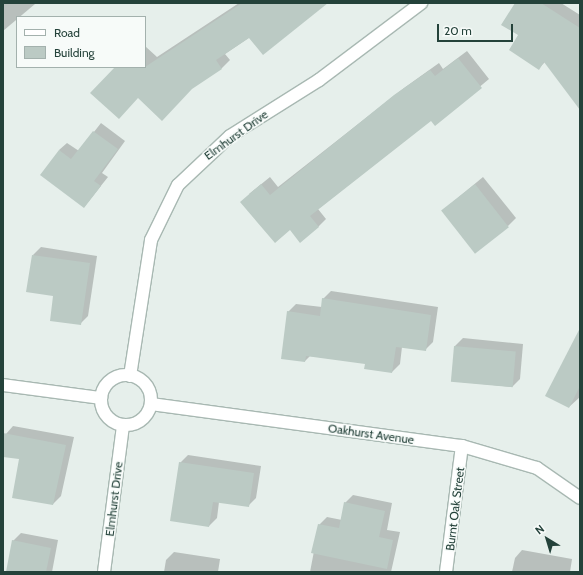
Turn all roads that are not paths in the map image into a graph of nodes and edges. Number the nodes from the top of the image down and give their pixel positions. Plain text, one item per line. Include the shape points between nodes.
1 (421, 3) edge
2 (130, 376) junction
3 (3, 385) edge
4 (101, 398) junction
5 (151, 404) junction
6 (123, 425) junction
7 (462, 446) junction
8 (580, 498) edge
9 (104, 572) edge
10 (446, 572) edge

1 - 2 street, Elmhurst Drive via 319,80 213,149 178,185 151,240
2 - 4 street via 111,380
2 - 5 street via 146,385
3 - 4 street
4 - 6 street via 106,416
5 - 6 street via 141,420
5 - 7 street, Oakhurst Avenue
6 - 9 street, Elmhurst Drive
7 - 8 street, Oakhurst Avenue via 537,468
7 - 10 street, Burnt Oak Street

